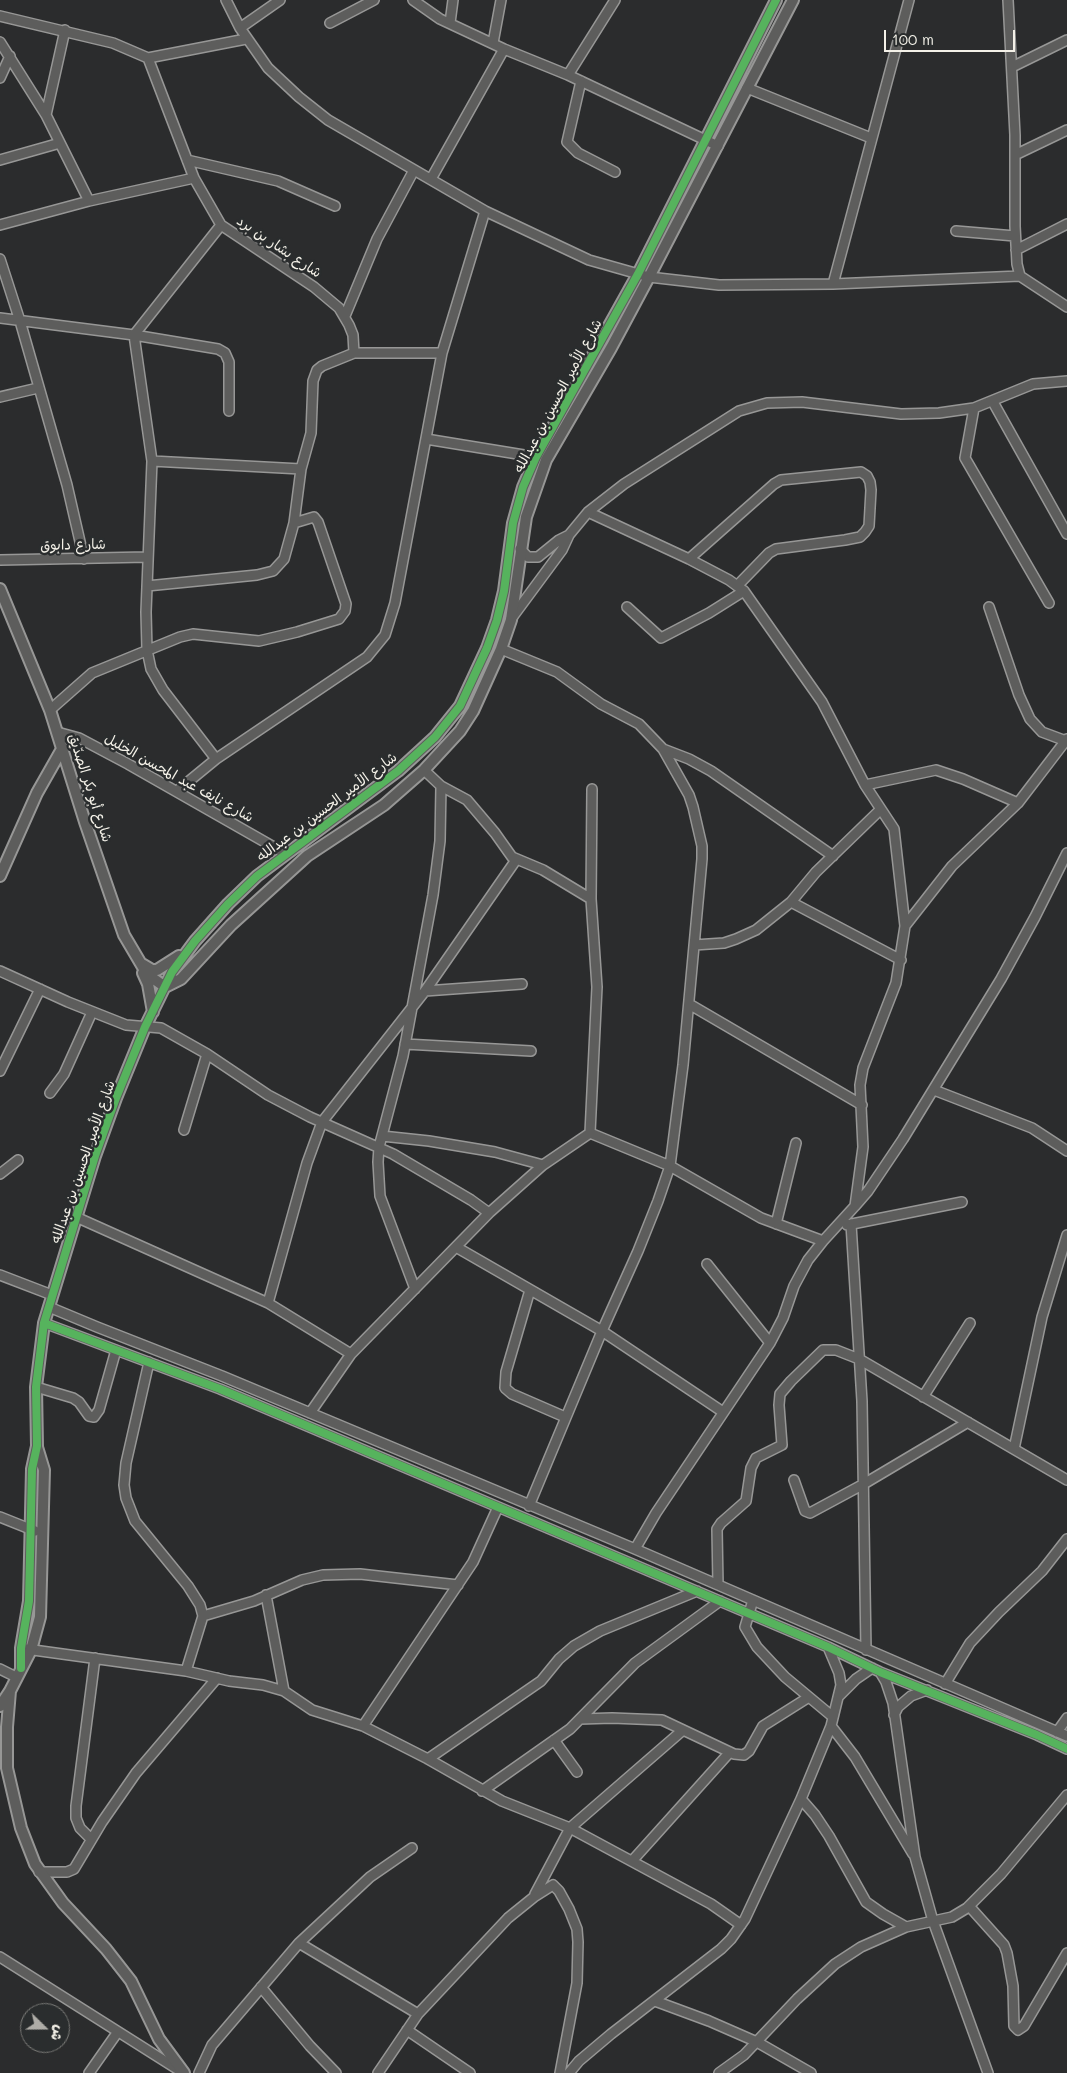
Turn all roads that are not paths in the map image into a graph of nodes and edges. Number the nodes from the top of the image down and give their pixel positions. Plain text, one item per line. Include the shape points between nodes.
1 (226, 0) edge
2 (280, 0) edge
3 (374, 0) edge
4 (413, 0) edge
5 (453, 0) edge
6 (500, 0) edge
7 (615, 0) edge
8 (776, 0) edge
9 (793, 0) edge
10 (909, 0) edge
11 (1008, 0) edge
12 (0, 16) edge
13 (330, 24) dead end
14 (450, 24) junction
15 (240, 28) junction
16 (65, 30) junction
17 (246, 39) junction
18 (1067, 40) edge
19 (0, 42) edge
20 (493, 43) junction
21 (504, 49) junction
22 (10, 56) junction
23 (148, 58) junction
24 (1012, 67) junction
25 (568, 75) junction
26 (0, 78) edge
27 (581, 81) junction
28 (747, 88) junction
29 (46, 115) junction
30 (1067, 130) edge
31 (871, 138) junction
32 (704, 141) junction
33 (60, 143) junction
34 (718, 146) junction
35 (1015, 155) junction
36 (0, 160) edge
37 (187, 160) junction
38 (414, 170) junction
39 (615, 172) dead end
40 (194, 178) junction
41 (431, 179) junction
42 (89, 201) junction
43 (336, 206) dead end
44 (485, 211) junction
45 (1067, 224) edge
46 (0, 225) edge
47 (221, 225) junction
48 (956, 231) dead end
49 (1015, 236) junction
50 (1016, 250) junction
51 (0, 259) edge
52 (638, 274) junction
53 (1020, 276) junction
54 (650, 277) junction
55 (833, 284) junction
56 (1067, 307) edge
57 (346, 316) junction
58 (0, 318) edge
59 (20, 321) junction
60 (134, 334) junction
61 (354, 353) junction
62 (442, 353) junction
63 (1067, 381) edge
64 (38, 388) junction
65 (0, 397) edge
66 (993, 402) junction
67 (974, 408) junction
68 (229, 411) dead end
69 (426, 439) junction
70 (536, 457) junction
71 (152, 461) junction
72 (301, 470) junction
73 (588, 512) junction
74 (515, 515) junction
75 (526, 518) junction
76 (294, 523) junction
77 (1067, 534) edge
78 (569, 536) junction
79 (520, 549) junction
80 (148, 557) junction
81 (84, 558) junction
82 (689, 558) junction
83 (0, 560) edge
84 (148, 586) junction
85 (0, 588) edge
86 (740, 588) junction
87 (1049, 603) dead end
88 (627, 607) dead end
89 (989, 607) dead end
90 (511, 620) junction
91 (147, 650) junction
92 (501, 650) junction
93 (475, 673) junction
94 (488, 678) junction
95 (50, 710) junction
96 (57, 732) junction
97 (1066, 740) edge
98 (62, 749) junction
99 (663, 749) junction
100 (216, 759) junction
101 (424, 770) junction
102 (865, 785) junction
103 (441, 786) junction
104 (592, 790) dead end
105 (177, 791) junction
106 (1018, 803) junction
107 (880, 810) junction
108 (1067, 853) edge
109 (286, 854) junction
110 (833, 856) junction
111 (516, 860) junction
112 (0, 876) edge
113 (591, 899) junction
114 (791, 902) junction
115 (905, 926) junction
116 (195, 941) junction
117 (694, 945) junction
118 (901, 960) junction
119 (139, 962) junction
120 (0, 971) edge
121 (522, 984) dead end
122 (165, 987) junction
123 (40, 989) junction
124 (425, 991) junction
125 (689, 1004) junction
126 (411, 1008) junction
127 (92, 1012) junction
128 (153, 1012) junction
129 (145, 1027) junction
130 (405, 1044) junction
131 (531, 1051) dead end
132 (207, 1054) junction
133 (0, 1071) edge
134 (934, 1090) junction
135 (50, 1093) dead end
136 (862, 1105) junction
137 (322, 1122) junction
138 (184, 1130) dead end
139 (590, 1133) junction
140 (382, 1136) junction
141 (796, 1143) dead end
142 (379, 1147) junction
143 (1067, 1151) edge
144 (18, 1160) dead end
145 (543, 1165) junction
146 (670, 1166) junction
147 (0, 1174) edge
148 (962, 1202) dead end
149 (855, 1206) junction
150 (489, 1213) junction
151 (76, 1217) junction
152 (776, 1224) junction
153 (851, 1224) junction
154 (836, 1226) junction
155 (1067, 1235) edge
156 (822, 1241) junction
157 (456, 1247) junction
158 (707, 1264) dead end
159 (0, 1275) edge
160 (415, 1289) junction
161 (530, 1290) junction
162 (52, 1295) junction
163 (268, 1303) junction
164 (49, 1307) junction
165 (44, 1323) junction
166 (970, 1323) dead end
167 (602, 1331) junction
168 (770, 1343) junction
169 (116, 1350) junction
170 (351, 1354) junction
171 (859, 1359) junction
172 (149, 1362) junction
173 (36, 1387) junction
174 (923, 1397) junction
175 (724, 1412) junction
176 (310, 1413) junction
177 (565, 1417) junction
178 (968, 1422) junction
179 (341, 1427) junction
180 (336, 1438) junction
181 (37, 1446) junction
182 (1014, 1449) junction
183 (794, 1480) dead end
184 (1067, 1480) edge
185 (862, 1485) junction
186 (530, 1506) junction
187 (498, 1507) junction
188 (0, 1517) edge
189 (31, 1530) junction
190 (42, 1534) junction
191 (1067, 1540) edge
192 (634, 1549) junction
193 (458, 1585) junction
194 (718, 1585) junction
195 (697, 1591) junction
196 (266, 1595) junction
197 (753, 1600) junction
198 (720, 1601) junction
199 (748, 1614) junction
200 (203, 1616) junction
201 (828, 1647) junction
202 (26, 1649) junction
203 (866, 1650) junction
204 (95, 1658) junction
205 (0, 1669) edge
206 (876, 1670) junction
207 (186, 1671) junction
208 (18, 1672) junction
209 (217, 1678) junction
210 (945, 1684) junction
211 (927, 1690) junction
212 (10, 1691) junction
213 (284, 1691) junction
214 (963, 1691) junction
215 (839, 1696) junction
216 (809, 1697) junction
217 (957, 1702) junction
218 (0, 1706) edge
219 (894, 1715) junction
220 (1067, 1718) edge
221 (580, 1720) junction
222 (832, 1722) junction
223 (362, 1726) junction
224 (683, 1730) junction
225 (1057, 1732) junction
226 (1067, 1736) edge
227 (554, 1740) junction
228 (1067, 1749) edge
229 (730, 1752) junction
230 (6, 1754) junction
231 (428, 1759) junction
232 (0, 1763) edge
233 (577, 1772) dead end
234 (482, 1790) junction
235 (1067, 1795) edge
236 (801, 1799) junction
237 (570, 1828) junction
238 (92, 1839) junction
239 (412, 1848) dead end
240 (915, 1857) junction
241 (632, 1861) junction
242 (39, 1872) junction
243 (534, 1896) junction
244 (969, 1906) junction
245 (933, 1921) junction
246 (741, 1925) junction
247 (906, 1927) junction
248 (299, 1943) junction
249 (1067, 1954) edge
250 (0, 1957) edge
251 (261, 1987) junction
252 (655, 2001) junction
253 (418, 2014) junction
254 (407, 2030) junction
255 (117, 2032) junction
256 (757, 2042) junction
257 (808, 2072) edge
258 (89, 2073) edge
259 (183, 2073) edge
260 (199, 2073) edge
261 (336, 2073) edge
262 (378, 2073) edge
263 (470, 2073) edge
264 (560, 2073) edge
265 (569, 2073) edge
266 (719, 2073) edge
267 (988, 2073) edge

1 - 15 street
2 - 15 street
3 - 13 street
4 - 14 street
5 - 14 street
6 - 20 street
7 - 25 street
8 - 32 street, شارع الأمير الحسين بن عبدالله
9 - 28 street, شارع الأمير الحسين بن عبدالله
10 - 31 street
11 - 24 street
12 - 16 street
14 - 20 street
15 - 17 street
16 - 23 street via 113,43
16 - 29 street
17 - 23 street
17 - 38 street via 268,68 314,110 342,130
18 - 24 street
19 - 22 street
20 - 21 street
21 - 25 street
21 - 41 street
22 - 26 street
22 - 29 street
23 - 37 street, شارع بشار بن برد
24 - 35 street
25 - 27 street
27 - 32 street
27 - 39 street via 567,142 578,153
28 - 31 street
28 - 34 street, شارع الأمير الحسين بن عبدالله
29 - 33 street
30 - 35 street
31 - 55 street
32 - 34 street
32 - 52 street, شارع الأمير الحسين بن عبدالله
33 - 36 street
33 - 42 street
34 - 54 street, شارع الأمير الحسين بن عبدالله
35 - 49 street
37 - 40 street, شارع بشار بن برد
37 - 43 street via 278,181
38 - 41 street
38 - 57 street via 378,239
40 - 42 street
40 - 47 street, شارع بشار بن برد
41 - 44 street
42 - 46 street
44 - 52 street via 589,260
44 - 62 street
45 - 50 street
47 - 57 street, شارع بشار بن برد via 314,287
47 - 60 street
48 - 49 street
49 - 50 street
50 - 53 street
51 - 59 street
52 - 54 street
52 - 70 street, شارع الأمير الحسين بن عبدالله
53 - 55 street
53 - 56 street
54 - 55 street via 719,285
54 - 75 street, شارع الأمير الحسين بن عبدالله via 546,460
57 - 61 street, شارع بشار بن برد via 353,335
58 - 59 street
59 - 60 street
59 - 64 street
60 - 68 street via 222,350 229,362
60 - 71 street
61 - 62 street
61 - 72 street via 315,372 311,433
62 - 69 street
63 - 66 street via 1032,384
64 - 65 street
64 - 81 street via 67,484
66 - 67 street
66 - 77 street
67 - 73 street via 901,414 810,403 767,403 739,411 717,423 618,488
67 - 87 street via 965,458
69 - 70 street
69 - 100 street via 395,603 378,646 367,657
70 - 74 street, شارع الأمير الحسين بن عبدالله
71 - 72 street
71 - 80 street
72 - 76 street
73 - 78 street
73 - 82 street
74 - 75 street
74 - 93 street, شارع الأمير الحسين بن عبدالله via 501,606 493,634
75 - 79 street, شارع الأمير الحسين بن عبدالله
76 - 84 street via 284,558 272,571
76 - 91 street via 316,518 344,597 346,607 342,616 333,622 259,641 187,635
78 - 79 street via 558,540 538,557 528,557
78 - 90 street
79 - 90 street, شارع الأمير الحسين بن عبدالله
80 - 81 street, شارع دابوق
80 - 84 street
81 - 83 street, شارع دابوق
82 - 86 street
82 - 86 street via 781,480 861,472 867,476 871,490 869,526 865,532 845,540 776,549
84 - 91 street
85 - 95 street, شارع أبو بكر الصدّيق
86 - 88 street via 709,613 661,638
86 - 102 street via 822,702
89 - 97 street via 1030,718 1042,732
90 - 92 street, شارع الأمير الحسين بن عبدالله
91 - 95 street via 92,673
91 - 100 street via 157,682
92 - 94 street, شارع الأمير الحسين بن عبدالله
92 - 99 street via 557,672 601,704 639,724
93 - 94 street
93 - 109 street, شارع الأمير الحسين بن عبدالله via 460,706 434,737 398,771
94 - 101 street, شارع الأمير الحسين بن عبدالله via 460,731
95 - 96 street, شارع أبو بكر الصدّيق
96 - 98 street, شارع أبو بكر الصدّيق
96 - 105 street, شارع نايف عبد المحسن الخليل via 79,738
97 - 106 street
98 - 112 street via 33,802
98 - 119 street, شارع أبو بكر الصدّيق via 124,935
99 - 110 street via 711,771
99 - 117 street via 689,795 702,846
100 - 105 street
101 - 103 street
101 - 122 street, شارع الأمير الحسين بن عبدالله via 384,805 308,856 231,925 181,979
102 - 106 street via 936,770
102 - 107 street
103 - 111 street via 467,800
103 - 126 street via 440,841
104 - 113 street
105 - 109 street, شارع نايف عبد المحسن الخليل
106 - 115 street via 952,866
107 - 110 street
107 - 115 street via 895,836
108 - 134 street via 1017,952
109 - 116 street, شارع الأمير الحسين بن عبدالله via 228,904
110 - 114 street
111 - 113 street via 543,870
111 - 124 street
113 - 139 street via 597,987
114 - 117 street via 756,930 736,940
114 - 118 street
115 - 118 street
116 - 119 street via 163,967 152,970
116 - 122 street, شارع الأمير الحسين بن عبدالله
117 - 125 street
118 - 136 street via 891,1000 863,1068 860,1085
119 - 122 street, شارع أبو بكر الصدّيق via 147,974
119 - 128 street via 148,984
120 - 123 street
121 - 124 street
122 - 128 street, شارع الأمير الحسين بن عبدالله
123 - 127 street
123 - 133 street
124 - 126 street
125 - 136 street
125 - 146 street
126 - 130 street
126 - 137 street
127 - 129 street
127 - 135 street via 64,1074
128 - 129 street, شارع الأمير الحسين بن عبدالله
129 - 132 street via 161,1028
129 - 151 street, شارع الأمير الحسين بن عبدالله via 116,1098
130 - 131 street
130 - 140 street
132 - 137 street via 268,1095
132 - 138 street
134 - 143 street via 1032,1128
134 - 149 street
136 - 149 street via 864,1147
137 - 142 street
137 - 163 street via 307,1163
139 - 145 street
139 - 146 street
140 - 142 street
140 - 145 street via 495,1152
141 - 152 street
142 - 150 street
142 - 160 street via 380,1196
144 - 147 street
145 - 150 street
146 - 152 street
146 - 167 street via 638,1251
148 - 153 street
149 - 154 street
150 - 157 street
151 - 162 street, شارع الأمير الحسين بن عبدالله
151 - 163 street
152 - 156 street
153 - 154 street
153 - 171 street
154 - 156 street
155 - 182 street via 1042,1317
156 - 168 street via 801,1272
157 - 160 street
157 - 161 street
158 - 168 street
159 - 162 street
160 - 170 street
161 - 167 street
161 - 177 street via 506,1372 505,1388
162 - 164 street, شارع الأمير الحسين بن عبدالله
163 - 170 street
164 - 165 street, شارع الأمير الحسين بن عبدالله
164 - 176 street
165 - 169 street
165 - 173 street, شارع الأمير الحسين بن عبدالله
166 - 174 street
167 - 175 street
167 - 177 street
168 - 175 street
169 - 172 street
169 - 173 street via 99,1410 94,1417 89,1416 73,1398
170 - 176 street
171 - 174 street
171 - 185 street
171 - 194 street via 836,1350 823,1350 780,1394 782,1444 756,1458 751,1468 746,1501 717,1529
172 - 180 street
172 - 200 street via 126,1464 126,1498 135,1521 192,1592
173 - 181 street, شارع الأمير الحسين بن عبدالله
174 - 178 street
175 - 192 street
176 - 179 street
177 - 186 street
178 - 182 street
178 - 185 street
179 - 180 street
179 - 186 street
180 - 187 street
181 - 189 street, شارع الأمير الحسين بن عبدالله via 32,1469
181 - 190 street, شارع الأمير الحسين بن عبدالله via 44,1470
182 - 184 street
183 - 185 street via 805,1511 810,1513
185 - 203 street
186 - 192 street
187 - 193 street via 473,1562
187 - 195 street
188 - 189 street
189 - 190 street
189 - 202 street, شارع الأمير الحسين بن عبدالله
190 - 202 street, شارع الأمير الحسين بن عبدالله via 40,1617
191 - 210 street via 1042,1571 970,1643
192 - 194 street
193 - 196 street via 360,1574 323,1575
193 - 223 street
194 - 197 street
195 - 198 street
195 - 231 street via 580,1642 541,1681
196 - 200 street
196 - 213 street
197 - 199 street
197 - 203 street
198 - 199 street
198 - 221 street via 635,1663
199 - 201 street
199 - 216 street via 746,1630 756,1647 784,1677
200 - 207 street
201 - 206 street
201 - 215 street via 839,1673
202 - 204 street
202 - 208 street, شارع الأمير الحسين بن عبدالله
203 - 210 street
204 - 207 street
204 - 238 street via 76,1806 80,1828
205 - 208 street
206 - 211 street
206 - 215 street via 856,1679
206 - 219 street via 890,1692
207 - 209 street
208 - 212 street, شارع الأمير الحسين بن عبدالله
209 - 213 street
209 - 238 street via 136,1773
210 - 214 street
211 - 217 street
211 - 219 street via 911,1696
212 - 218 street, شارع الأمير الحسين بن عبدالله
212 - 230 street
213 - 223 street via 312,1710
214 - 217 street
214 - 225 street
215 - 222 street
216 - 222 street
216 - 229 street via 763,1726 746,1754
217 - 228 street
219 - 240 street
220 - 225 street
221 - 224 street via 657,1719
221 - 227 street
222 - 236 street
222 - 240 street
223 - 231 street
224 - 229 street
224 - 237 street
225 - 226 street
227 - 233 street
227 - 234 street
229 - 241 street
230 - 232 street
230 - 242 street via 26,1846
231 - 234 street
234 - 237 street
235 - 244 street
236 - 246 street
236 - 247 street via 816,1815 866,1902
237 - 241 street
237 - 243 street
238 - 242 street via 74,1869
239 - 248 street via 370,1877
240 - 245 street
241 - 246 street via 712,1904
242 - 259 street via 131,1981 159,2039
243 - 253 street via 508,1918
243 - 264 street via 550,1885 556,1887 578,1934 577,1983
244 - 245 street via 952,1917
244 - 249 street via 1007,1952 1013,1986 1014,2026 1018,2030 1024,2026
245 - 247 street
245 - 267 street
246 - 252 street via 732,1939
247 - 256 street via 861,1947 834,1964
248 - 251 street
248 - 253 street
250 - 255 street
251 - 260 street via 212,2045
251 - 261 street
252 - 256 street
252 - 265 street
253 - 254 street
254 - 262 street
254 - 263 street
255 - 258 street
255 - 259 street
256 - 257 street
256 - 266 street

